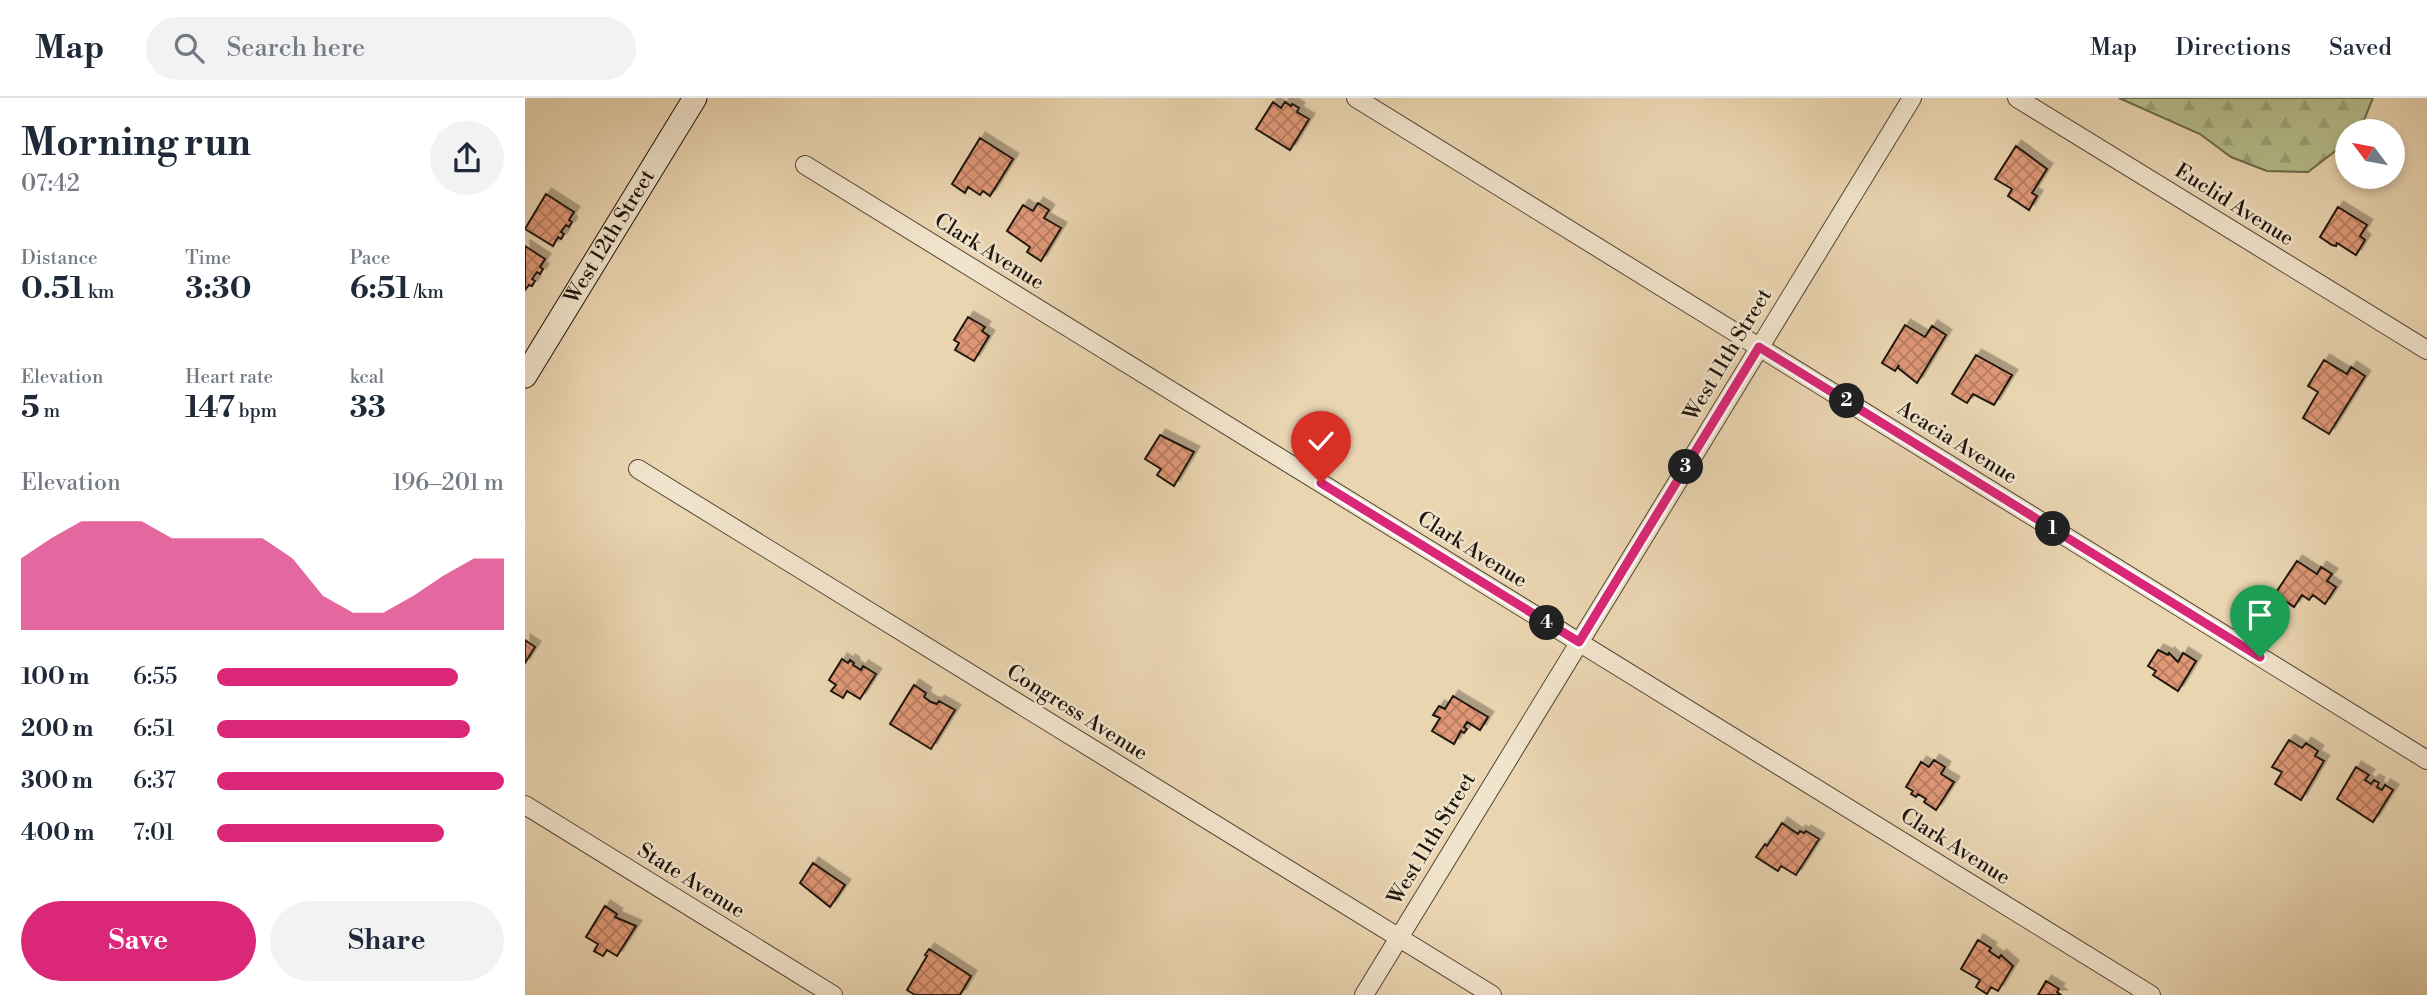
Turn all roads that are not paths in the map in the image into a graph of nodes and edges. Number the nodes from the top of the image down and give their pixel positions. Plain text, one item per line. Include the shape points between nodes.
1 (695, 98) edge
2 (1356, 98) edge
3 (1912, 98) edge
4 (2017, 98) edge
5 (805, 165) dead end
6 (1759, 347) junction
7 (2427, 350) edge
8 (525, 376) edge
9 (638, 469) dead end
10 (1579, 642) junction
11 (2427, 760) edge
12 (525, 805) edge
13 (1399, 937) junction
14 (833, 995) edge
15 (1364, 995) edge
16 (1492, 995) edge
17 (2151, 995) edge

1 - 8 street, West 12th Street
2 - 6 street, Acacia Avenue
3 - 6 street, West 11th Street
4 - 7 street, Euclid Avenue
5 - 10 street, Clark Avenue
6 - 10 street, West 11th Street
6 - 11 street, Acacia Avenue
9 - 13 street, Congress Avenue
10 - 13 street, West 11th Street
10 - 17 street, Clark Avenue
12 - 14 street, State Avenue
13 - 15 street, West 11th Street
13 - 16 street, Congress Avenue

